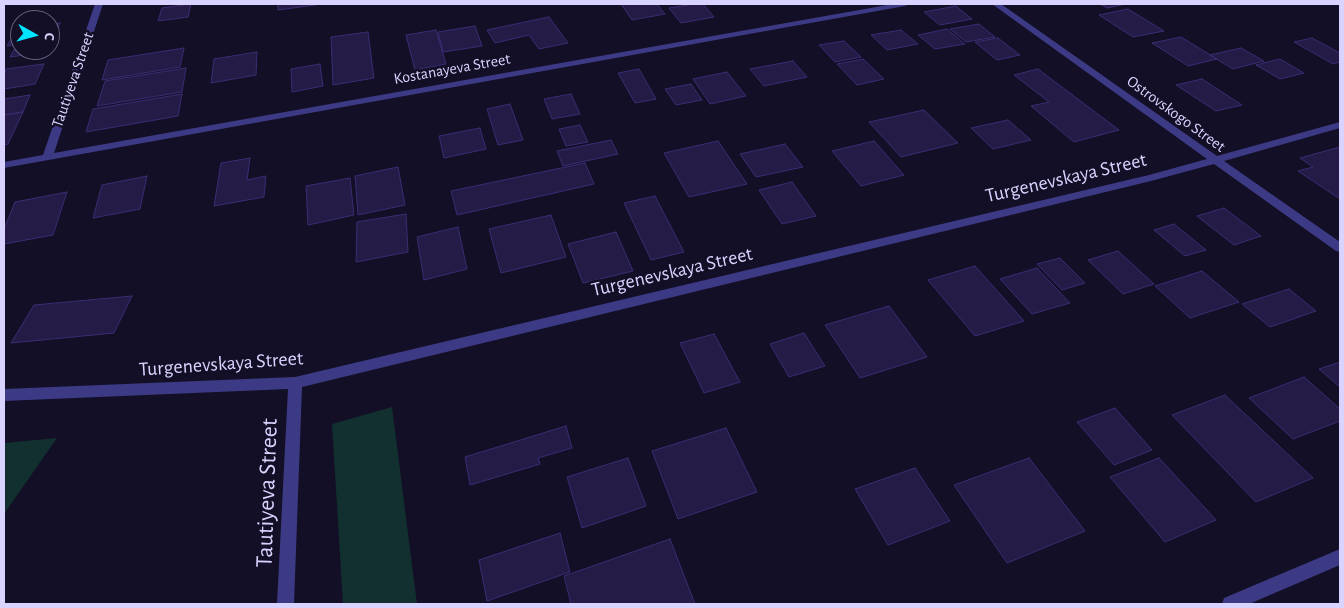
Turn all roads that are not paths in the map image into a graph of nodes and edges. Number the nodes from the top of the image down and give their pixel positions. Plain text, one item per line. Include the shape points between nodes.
1 (99, 4) edge
2 (905, 4) edge
3 (996, 4) edge
4 (1340, 126) edge
5 (48, 156) junction
6 (1215, 161) junction
7 (4, 165) edge
8 (1340, 248) edge
9 (294, 383) junction
10 (4, 395) edge
11 (1340, 556) edge
12 (286, 604) edge
13 (1230, 604) edge

1 - 5 street, Tautiyeva Street
2 - 5 street, Kostanayeva Street
3 - 6 street, Ostrovskogo Street
4 - 6 street, Turgenevskaya Street
5 - 7 street, Kostanayeva Street
6 - 8 street, Ostrovskogo Street
6 - 9 street, Turgenevskaya Street
9 - 10 street, Turgenevskaya Street
9 - 12 street, Tautiyeva Street
11 - 13 street

